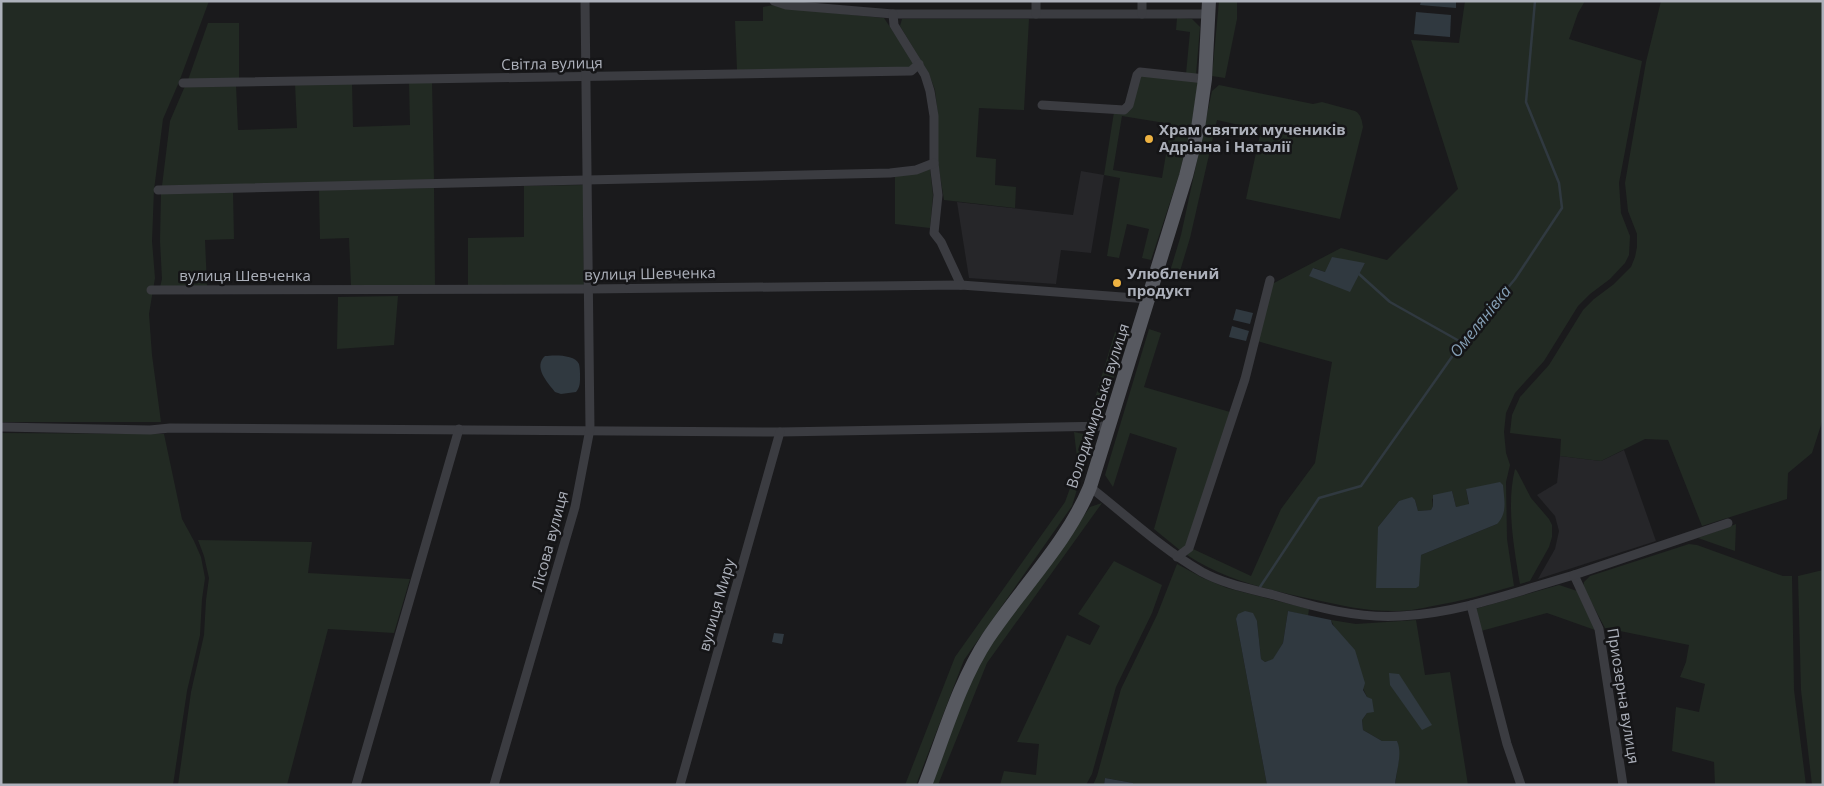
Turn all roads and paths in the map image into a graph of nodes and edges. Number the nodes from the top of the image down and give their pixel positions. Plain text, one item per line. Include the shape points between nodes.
1 (585, 1) edge
2 (774, 1) edge
3 (1036, 1) edge
4 (1142, 1) edge
5 (1209, 8) edge
6 (893, 14) junction
7 (1036, 14) junction
8 (1142, 14) junction
9 (918, 64) junction
10 (586, 77) junction
11 (1205, 78) junction
12 (183, 83) dead end
13 (1042, 105) dead end
14 (934, 163) junction
15 (587, 181) junction
16 (158, 190) dead end
17 (1270, 280) dead end
18 (961, 285) junction
19 (588, 289) junction
20 (151, 290) dead end
21 (1148, 299) junction
22 (1110, 426) junction
23 (1, 427) edge
24 (459, 428) junction
25 (590, 429) junction
26 (780, 432) junction
27 (1090, 487) junction
28 (1728, 523) dead end
29 (1177, 557) junction
30 (1574, 575) junction
31 (1471, 605) junction
32 (356, 785) edge
33 (494, 785) edge
34 (680, 785) edge
35 (926, 785) edge
36 (1521, 785) edge
37 (1623, 785) edge

1 - 10 street, Лісова вулиця
2 - 6 street via 786,5
3 - 7 street
4 - 8 street
5 - 8 street
5 - 11 main road, Володимирська вулиця
6 - 7 street
6 - 9 street via 894,25
7 - 8 street
9 - 10 street, Світла вулиця via 911,71
9 - 14 street via 930,91 934,116
10 - 12 street, Світла вулиця
10 - 15 street, Лісова вулиця
11 - 13 street via 1140,72 1129,105 1124,110
11 - 21 main road, Володимирська вулиця via 1198,128 1186,176
14 - 15 street via 916,170 890,173
14 - 18 street via 938,195 934,233
15 - 16 street
15 - 19 street, Лісова вулиця
17 - 29 street via 1245,379 1189,548
18 - 19 street, вулиця Шевченка
18 - 21 street, вулиця Шевченка
19 - 20 street, вулиця Шевченка
19 - 25 street, Лісова вулиця
21 - 22 main road, Володимирська вулиця
22 - 26 street
22 - 27 main road, Володимирська вулиця
23 - 24 street via 150,430
24 - 25 street
24 - 32 street
25 - 26 street
25 - 33 street, Лісова вулиця via 575,507
26 - 34 street, вулиця Миру
27 - 29 street
27 - 35 main road, Володимирська вулиця via 1066,533 1007,610 978,655
28 - 30 street
29 - 31 street via 1229,583 1309,605 1364,615 1402,616
30 - 31 street
30 - 37 street, Приозерна вулиця via 1600,629
31 - 36 street via 1507,744

